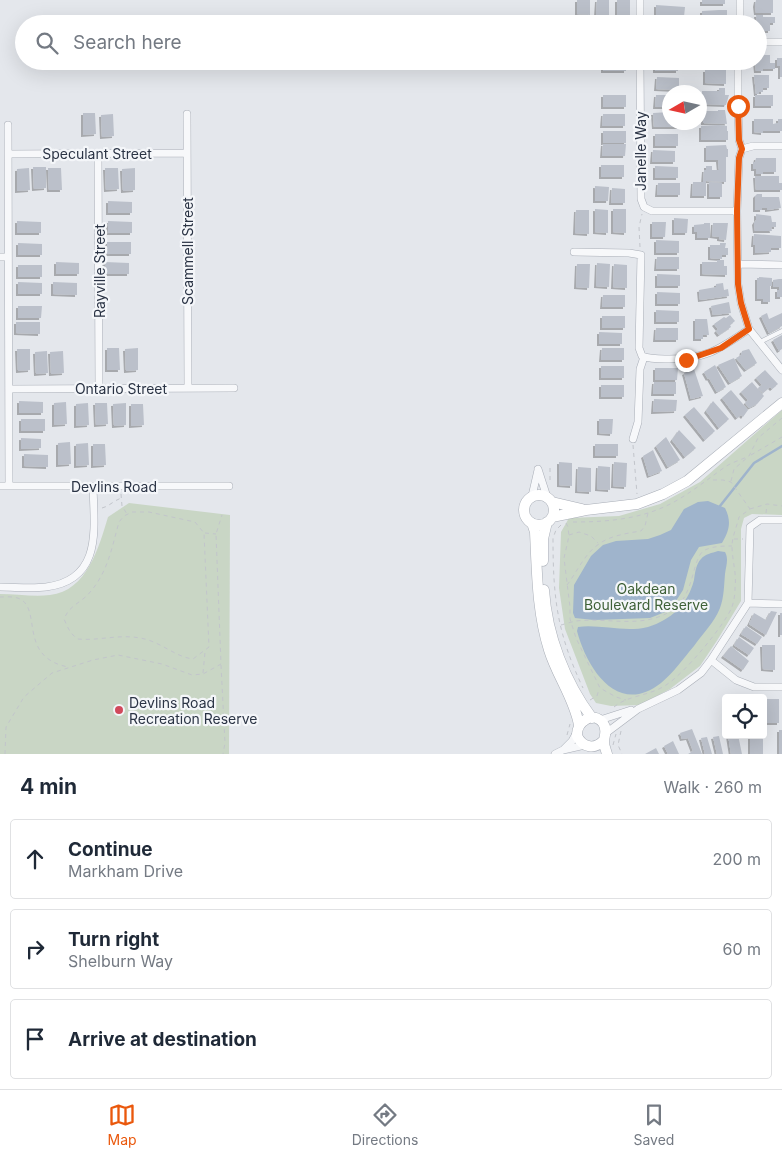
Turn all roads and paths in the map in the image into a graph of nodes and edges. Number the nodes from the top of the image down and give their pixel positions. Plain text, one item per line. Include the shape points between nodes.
1 (640, 0) edge
2 (740, 0) edge
3 (640, 15) edge
4 (740, 15) edge
5 (767, 42) edge
6 (782, 42) edge
7 (640, 70) edge
8 (738, 70) edge
9 (738, 94) dead end
10 (738, 106) dead end
11 (187, 114) dead end
12 (8, 125) dead end
13 (782, 146) edge
14 (742, 149) junction
15 (98, 153) junction
16 (187, 153) junction
17 (8, 154) junction
18 (644, 207) junction
19 (737, 211) junction
20 (574, 252) dead end
21 (641, 255) junction
22 (0, 257) edge
23 (8, 257) junction
24 (738, 264) junction
25 (782, 265) edge
26 (749, 329) junction
27 (782, 331) edge
28 (760, 342) junction
29 (644, 357) junction
30 (782, 370) edge
31 (99, 388) junction
32 (188, 388) junction
33 (234, 388) dead end
34 (9, 389) junction
35 (782, 403) edge
36 (782, 437) edge
37 (633, 440) joint
38 (550, 465) dead end
39 (708, 480) dead end
40 (730, 482) junction
41 (550, 485) dead end
42 (0, 486) edge
43 (9, 486) junction
44 (94, 486) junction
45 (121, 486) junction
46 (229, 486) dead end
47 (532, 496) junction
48 (122, 498) junction
49 (550, 499) junction
50 (638, 504) junction
51 (767, 504) junction
52 (782, 506) edge
53 (94, 510) junction
54 (586, 510) junction
55 (750, 510) junction
56 (649, 512) dead end
57 (127, 515) junction
58 (222, 515) dead end
59 (550, 520) junction
60 (766, 520) junction
61 (782, 520) edge
62 (532, 523) junction
63 (204, 533) junction
64 (216, 534) junction
65 (569, 536) junction
66 (750, 538) junction
67 (733, 540) junction
68 (599, 543) junction
69 (732, 546) junction
70 (567, 586) junction
71 (0, 587) edge
72 (0, 597) edge
73 (748, 603) junction
74 (782, 604) edge
75 (571, 622) junction
76 (559, 626) junction
77 (205, 651) junction
78 (711, 660) junction
79 (221, 664) junction
80 (69, 667) junction
81 (203, 674) junction
82 (782, 687) edge
83 (586, 692) dead end
84 (590, 700) dead end
85 (626, 700) junction
86 (593, 705) dead end
87 (596, 719) junction
88 (618, 719) junction
89 (578, 728) junction
90 (605, 736) junction
91 (590, 749) edge
92 (563, 750) junction
93 (612, 751) edge
94 (620, 751) junction
95 (5, 754) edge
96 (223, 754) edge
97 (555, 754) edge
98 (622, 754) edge

1 - 3 street
2 - 4 street
5 - 6 street
7 - 18 street, Janelle Way via 641,199
8 - 9 street
10 - 14 street
11 - 16 street, Scammell Street
12 - 17 street
13 - 14 street
14 - 19 street
15 - 16 street, Speculant Street
15 - 17 street, Speculant Street
15 - 31 street, Rayville Street
16 - 32 street, Scammell Street
17 - 23 street
18 - 19 street, Janelle Way via 652,210
18 - 21 path via 639,227
19 - 24 street
20 - 21 street
21 - 29 street via 639,348
22 - 23 street
23 - 34 street
24 - 25 street
24 - 26 street via 741,303
26 - 28 street
26 - 29 street via 721,348 686,360
27 - 28 lane
28 - 30 street
29 - 37 street via 640,369 638,422
31 - 32 street, Ontario Street
31 - 34 street, Ontario Street
32 - 33 street, Ontario Street
34 - 43 street
35 - 50 street via 687,481
36 - 40 path via 749,456 734,469
37 - 50 path
38 - 41 path
39 - 40 path
40 - 55 path
42 - 43 street, Devlins Road
43 - 44 street, Devlins Road
44 - 45 street, Devlins Road
44 - 53 street
45 - 46 street, Devlins Road
45 - 48 path
47 - 49 street
47 - 49 street via 538,469
47 - 62 street via 524,510
48 - 53 path via 110,506
48 - 57 path
49 - 54 street
49 - 59 street via 554,510
50 - 54 street
51 - 52 path
51 - 55 path
51 - 60 path
53 - 71 street via 92,552 77,575 64,583 46,587
54 - 59 street
55 - 67 path via 739,517
56 - 68 path via 640,532
57 - 63 path via 149,512 195,522
57 - 77 path via 119,522 99,582 90,594 68,610 64,619 71,636 84,640 125,636 140,638 193,659
58 - 64 path
59 - 62 street
59 - 87 street via 543,539 545,600 550,628 571,683
60 - 61 street
60 - 66 street via 750,527
62 - 89 street via 543,629 549,652 574,707
63 - 64 path
63 - 77 path via 209,647
64 - 79 path
65 - 68 path via 579,532
65 - 70 path via 564,558
65 - 76 path via 565,522 553,538
66 - 67 path
66 - 73 street
67 - 69 path
68 - 70 path
69 - 75 path via 704,550 697,558 687,594 665,615 630,622
69 - 85 path via 735,588 727,615 698,655 666,686
70 - 75 path
72 - 80 path via 19,598 27,605 39,648 46,658
73 - 74 street
73 - 78 street
75 - 76 path
75 - 85 path via 600,688
76 - 83 path
77 - 81 path
78 - 82 street via 736,680 754,687
78 - 88 street via 701,673 678,690
79 - 81 path
79 - 96 path
80 - 81 path via 118,655 162,664 192,675
80 - 95 path via 52,673 24,697 6,727
84 - 86 path
85 - 88 path via 614,707 613,713
87 - 88 street
87 - 89 street via 584,719
87 - 90 street via 605,727
88 - 90 street
88 - 93 path
88 - 94 path via 622,728 618,745
89 - 91 street via 579,740
89 - 92 street
90 - 91 street via 598,746
90 - 93 street
91 - 92 street
92 - 97 street
93 - 94 path
94 - 98 path

